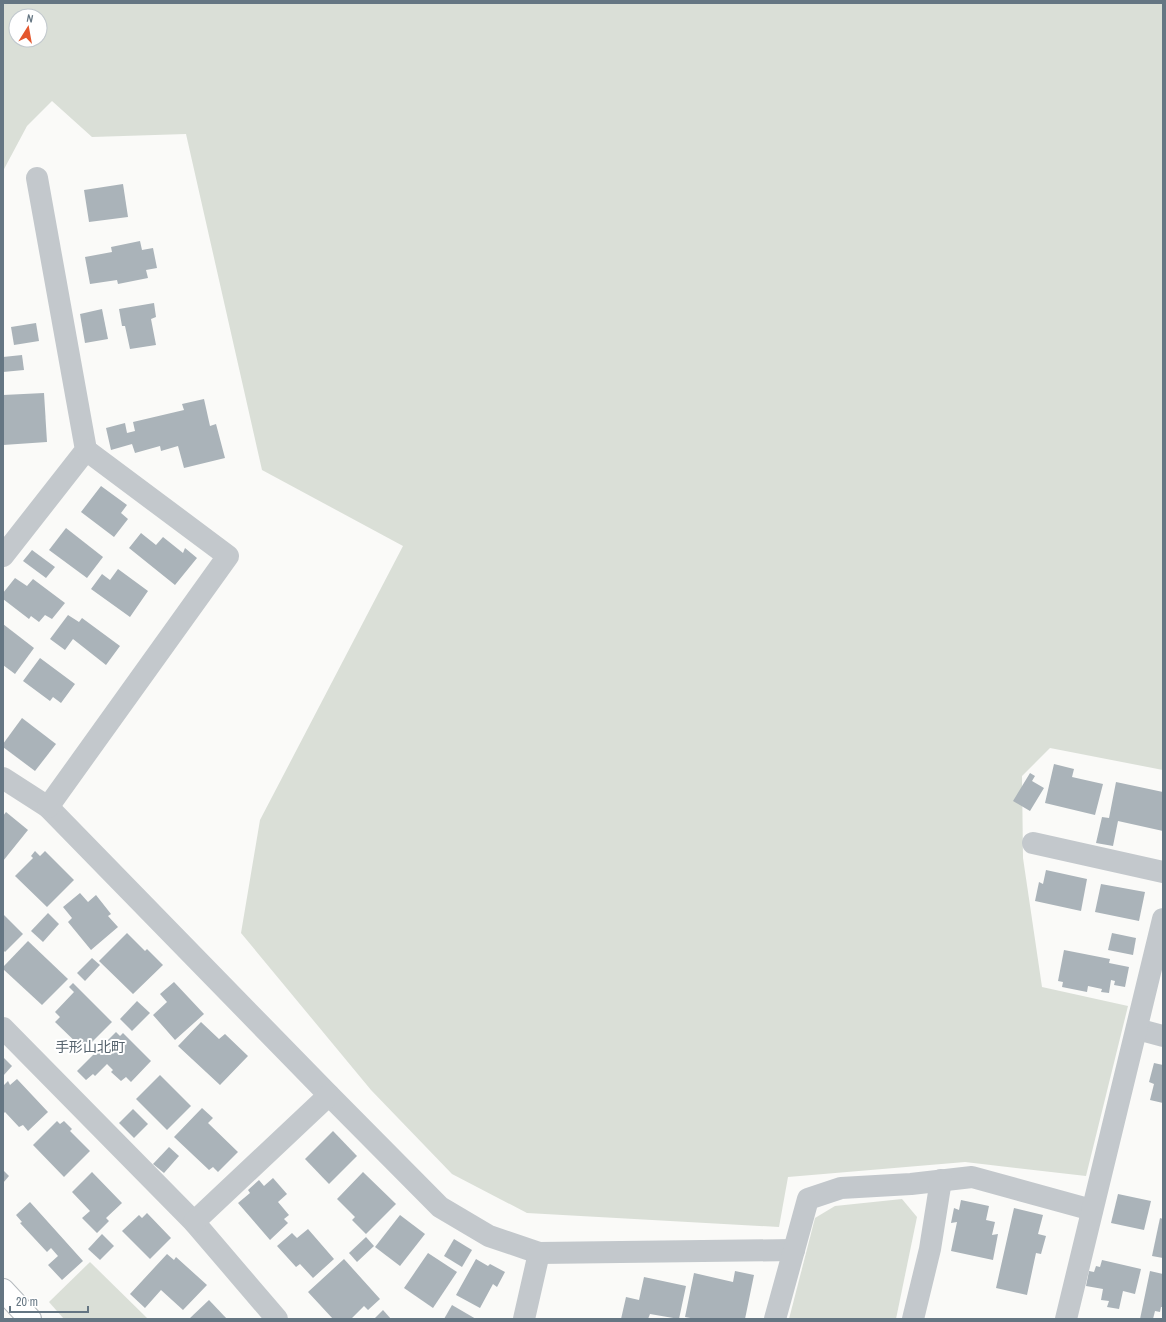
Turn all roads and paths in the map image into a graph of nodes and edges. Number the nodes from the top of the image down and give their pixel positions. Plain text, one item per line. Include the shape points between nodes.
1 (37, 178) dead end
2 (86, 450) junction
3 (3, 556) edge
4 (3, 778) edge
5 (48, 807) junction
6 (1033, 843) dead end
7 (1163, 872) edge
8 (1163, 919) edge
9 (3, 1028) edge
10 (1137, 1029) junction
11 (1163, 1036) edge
12 (329, 1095) junction
13 (941, 1180) junction
14 (1092, 1210) junction
15 (194, 1222) junction
16 (794, 1250) junction
17 (539, 1254) junction
18 (3, 1290) edge
19 (30, 1319) edge
20 (277, 1319) edge
21 (524, 1319) edge
22 (775, 1319) edge
23 (913, 1319) edge
24 (1066, 1319) edge

1 - 2 street
2 - 3 street
2 - 5 street via 228,556
4 - 5 street
5 - 12 street
6 - 7 street
8 - 10 street
9 - 15 street
10 - 11 street
10 - 14 street
12 - 15 street
12 - 17 street via 440,1207 489,1236
13 - 14 street via 972,1177
13 - 16 street via 841,1188 808,1199
13 - 23 street via 930,1249
14 - 24 street
15 - 20 street
16 - 17 street
16 - 22 street
17 - 21 street
18 - 19 main road

